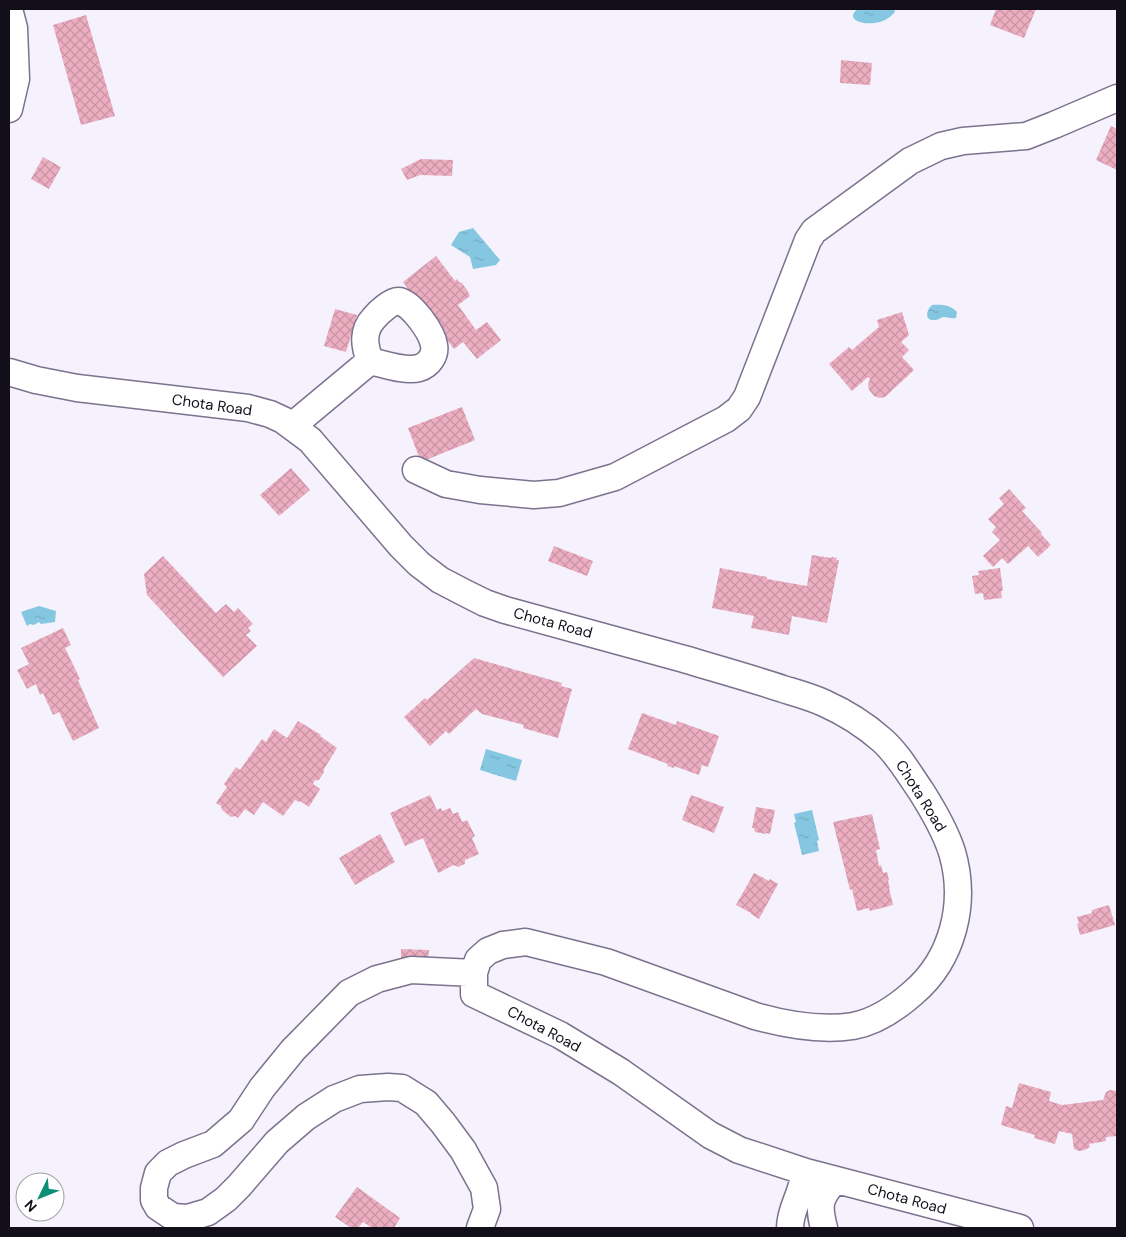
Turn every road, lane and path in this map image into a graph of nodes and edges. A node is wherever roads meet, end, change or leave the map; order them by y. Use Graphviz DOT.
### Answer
graph roads {
  1 [pos="9,9"];
  2 [pos="1117,98"];
  3 [pos="9,109"];
  4 [pos="370,361"];
  5 [pos="9,372"];
  6 [pos="292,426"];
  7 [pos="416,470"];
  8 [pos="474,973"];
  9 [pos="806,1172"];
  10 [pos="835,1180"];
  11 [pos="949,1220"];
  12 [pos="480,1228"];
  13 [pos="790,1228"];
  14 [pos="824,1228"];
  15 [pos="1020,1228"];
  1 -- 3 [label="street"];
  2 -- 7 [label="street"];
  4 -- 6 [label="street"];
  5 -- 6 [label="street, Chota Road"];
  6 -- 8 [label="street, Chota Road"];
  8 -- 9 [label="street, Chota Road"];
  8 -- 12 [label="street"];
  9 -- 10 [label="street, Chota Road"];
  9 -- 13 [label="street"];
  10 -- 11 [label="street, Chota Road"];
  10 -- 14 [label="street"];
  11 -- 15 [label="street, Chota Road"];
}
